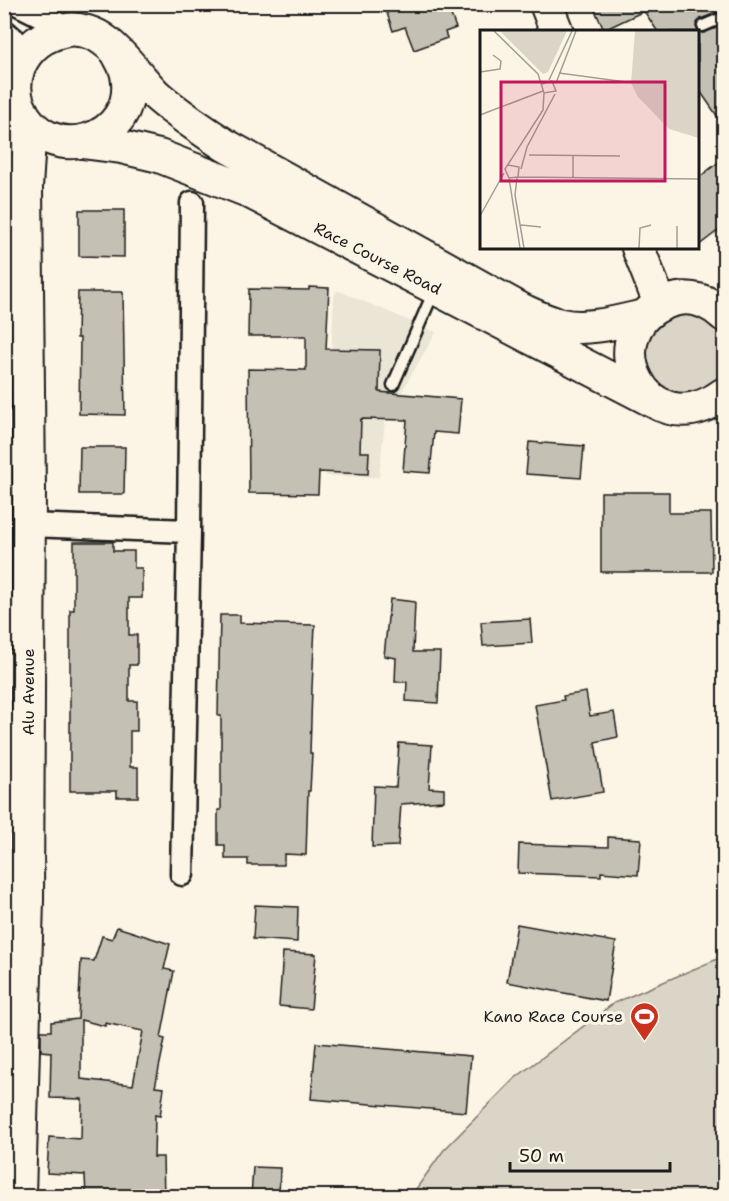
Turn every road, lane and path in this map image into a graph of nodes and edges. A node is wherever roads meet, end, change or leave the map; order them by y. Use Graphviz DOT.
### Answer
graph roads {
  1 [pos="18,4"];
  2 [pos="546,4"];
  3 [pos="724,16"];
  4 [pos="703,26"];
  5 [pos="70,30"];
  6 [pos="555,30"];
  7 [pos="15,50"];
  8 [pos="118,54"];
  9 [pos="19,116"];
  10 [pos="70,142"];
  11 [pos="26,187"];
  12 [pos="192,203"];
  13 [pos="638,249"];
  14 [pos="435,288"];
  15 [pos="719,304"];
  16 [pos="652,310"];
  17 [pos="393,385"];
  18 [pos="720,402"];
  19 [pos="661,405"];
  20 [pos="29,525"];
  21 [pos="189,531"];
  22 [pos="182,874"];
  23 [pos="19,1197"];
  1 -- 5 [label="street"];
  2 -- 6 [label="street"];
  3 -- 4 [label="lane"];
  5 -- 7 [label="street"];
  5 -- 8 [label="street"];
  7 -- 9 [label="street"];
  8 -- 10 [label="street"];
  8 -- 16 [label="street, Race Course Road"];
  9 -- 10 [label="street"];
  9 -- 11 [label="street, Alu Avenue"];
  10 -- 11 [label="street"];
  10 -- 14 [label="street, Race Course Road"];
  11 -- 20 [label="street, Alu Avenue"];
  12 -- 21 [label="street"];
  13 -- 16 [label="street"];
  14 -- 17 [label="lane"];
  14 -- 19 [label="street, Race Course Road"];
  15 -- 16 [label="street, Race Course Road"];
  16 -- 19 [label="street"];
  18 -- 19 [label="street, Race Course Road"];
  20 -- 21 [label="street"];
  20 -- 23 [label="street, Alu Avenue"];
  21 -- 22 [label="street"];
}
